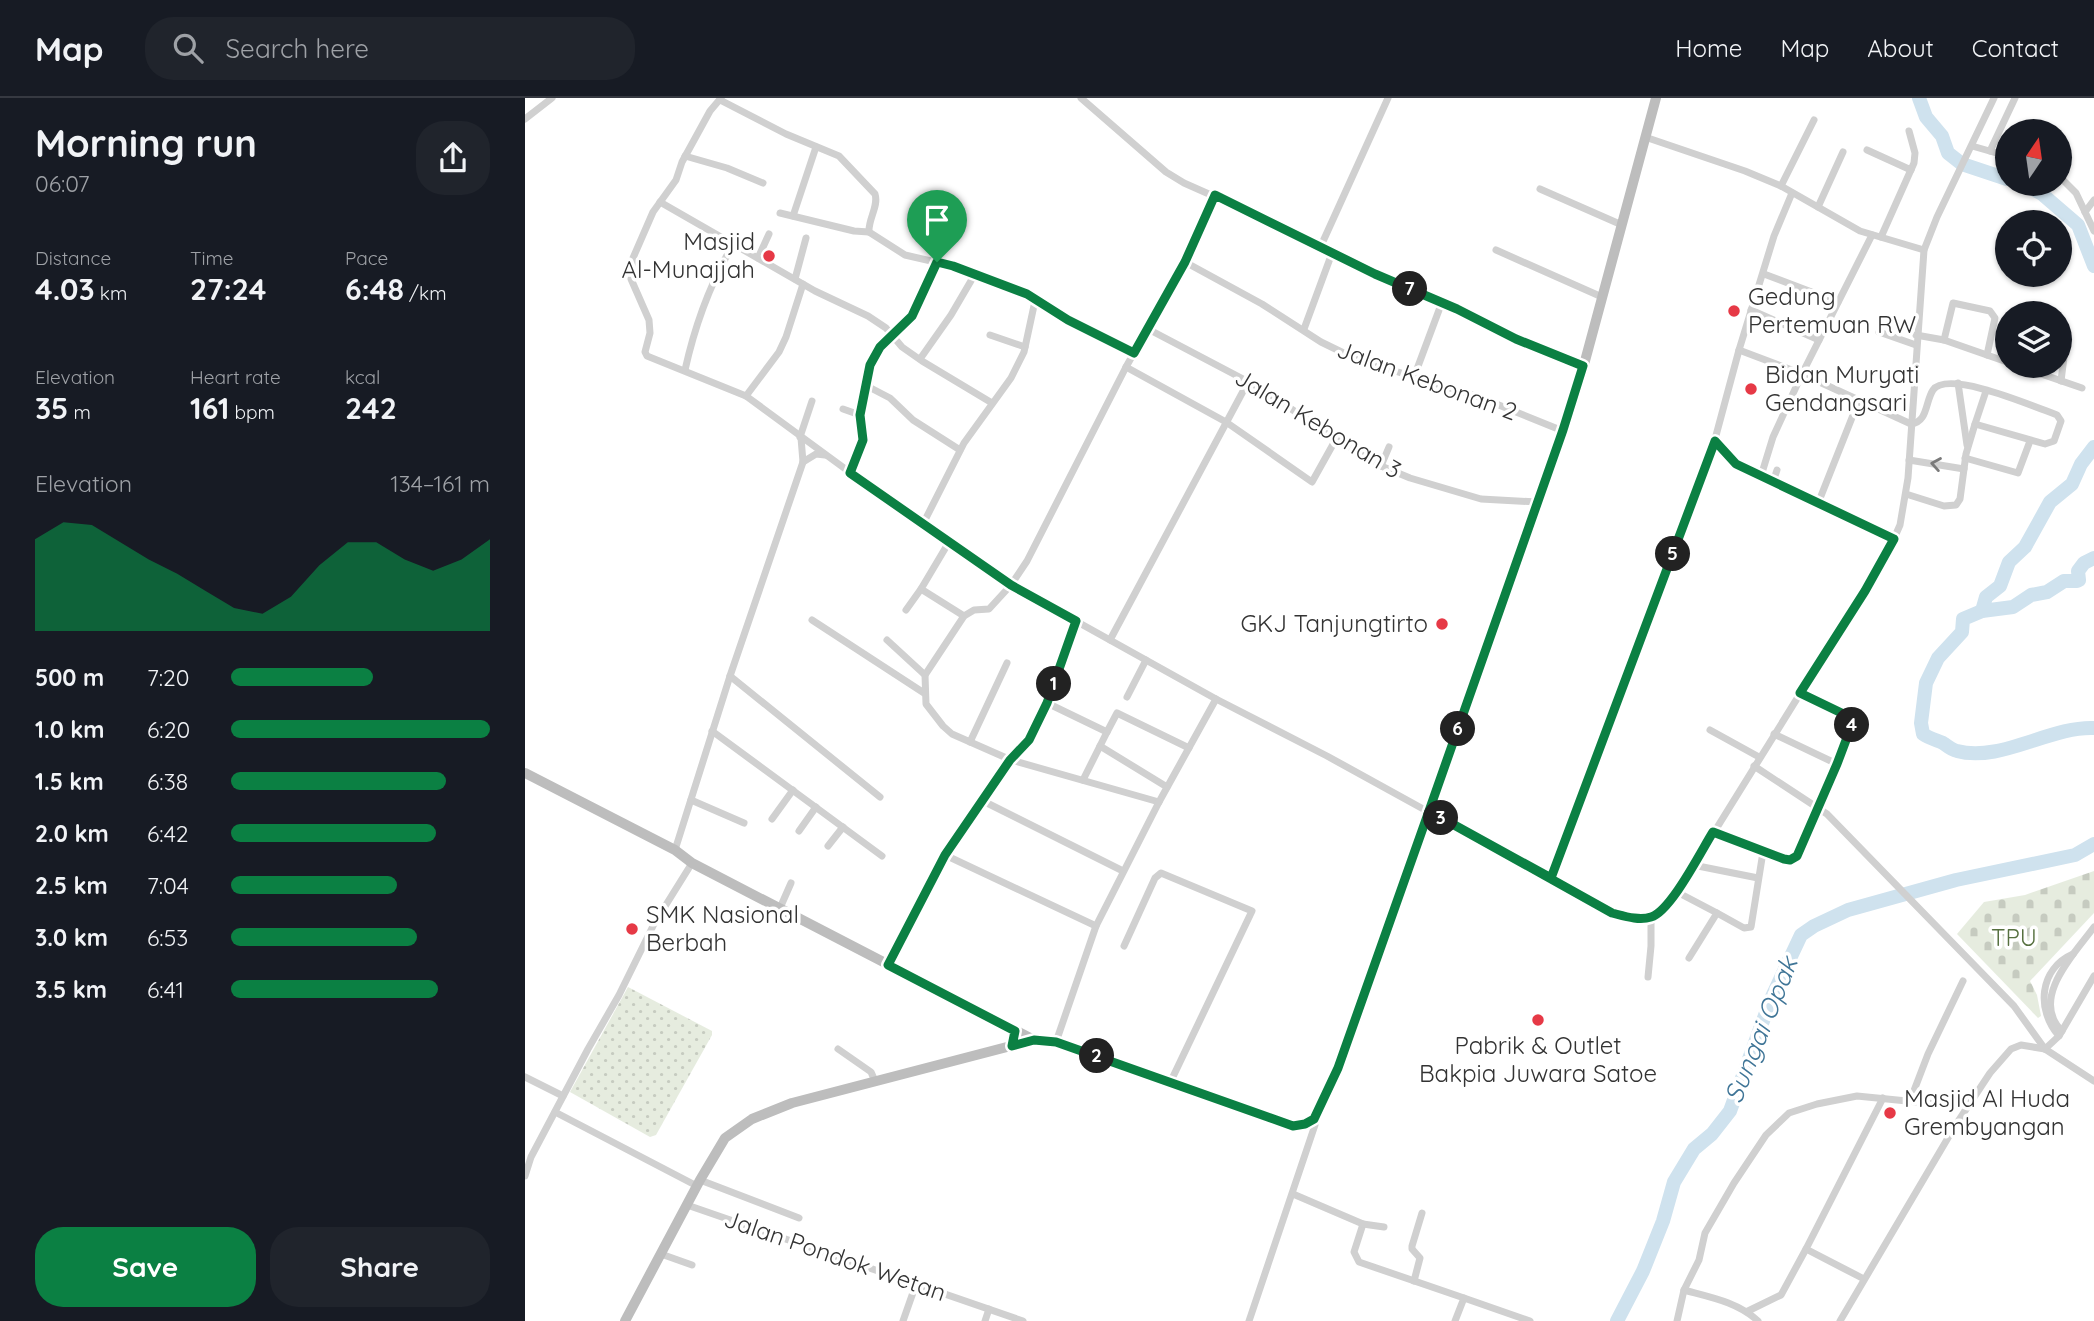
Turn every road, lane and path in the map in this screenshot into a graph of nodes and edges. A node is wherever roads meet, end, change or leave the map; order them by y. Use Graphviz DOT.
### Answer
graph roads {
  1 [pos="552,98"];
  2 [pos="1081,98"];
  3 [pos="1388,98"];
  4 [pos="1656,98"];
  5 [pos="1994,98"];
  6 [pos="2015,98"];
  7 [pos="721,99"];
  8 [pos="525,119"];
  9 [pos="1814,120"];
  10 [pos="1909,131"];
  11 [pos="1645,137"];
  12 [pos="816,147"];
  13 [pos="1971,149"];
  14 [pos="1867,150"];
  15 [pos="1990,151"];
  16 [pos="1843,152"];
  17 [pos="1995,152"];
  18 [pos="685,156"];
  19 [pos="1911,170"];
  20 [pos="763,183"];
  21 [pos="1781,186"];
  22 [pos="1540,189"];
  23 [pos="2072,189"];
  24 [pos="1792,193"];
  25 [pos="1215,195"];
  26 [pos="2094,200"];
  27 [pos="660,201"];
  28 [pos="1818,207"];
  29 [pos="2085,212"];
  30 [pos="780,213"];
  31 [pos="793,216"];
  32 [pos="1622,225"];
  33 [pos="2094,231"];
  34 [pos="869,232"];
  35 [pos="769,234"];
  36 [pos="1877,236"];
  37 [pos="806,238"];
  38 [pos="734,243"];
  39 [pos="1320,248"];
  40 [pos="1496,250"];
  41 [pos="1924,250"];
  42 [pos="1332,253"];
  43 [pos="758,258"];
  44 [pos="937,262"];
  45 [pos="1185,262"];
  46 [pos="975,274"];
  47 [pos="1764,274"];
  48 [pos="799,282"];
  49 [pos="1602,297"];
  50 [pos="1035,301"];
  51 [pos="1442,302"];
  52 [pos="1838,302"];
  53 [pos="1751,310"];
  54 [pos="1148,329"];
  55 [pos="1304,329"];
  56 [pos="1879,332"];
  57 [pos="990,335"];
  58 [pos="1916,335"];
  59 [pos="893,336"];
  60 [pos="1819,340"];
  61 [pos="1944,340"];
  62 [pos="1916,345"];
  63 [pos="1025,347"];
  64 [pos="1739,350"];
  65 [pos="1134,353"];
  66 [pos="1987,355"];
  67 [pos="1995,358"];
  68 [pos="920,359"];
  69 [pos="1583,366"];
  70 [pos="1126,368"];
  71 [pos="685,370"];
  72 [pos="1802,374"];
  73 [pos="1414,377"];
  74 [pos="2052,378"];
  75 [pos="2061,378"];
  76 [pos="2061,381"];
  77 [pos="1248,382"];
  78 [pos="1958,383"];
  79 [pos="865,385"];
  80 [pos="2082,388"];
  81 [pos="1986,391"];
  82 [pos="746,396"];
  83 [pos="1859,400"];
  84 [pos="813,401"];
  85 [pos="992,403"];
  86 [pos="843,409"];
  87 [pos="860,415"];
  88 [pos="1226,422"];
  89 [pos="1911,424"];
  90 [pos="1975,424"];
  91 [pos="1563,430"];
  92 [pos="800,437"];
  93 [pos="1336,439"];
  94 [pos="1715,441"];
  95 [pos="2030,441"];
  96 [pos="1388,447"];
  97 [pos="1967,449"];
  98 [pos="960,450"];
  99 [pos="826,456"];
  100 [pos="1965,458"];
  101 [pos="1909,460"];
  102 [pos="803,462"];
  103 [pos="1381,466"];
  104 [pos="1963,469"];
  105 [pos="1777,470"];
  106 [pos="850,473"];
  107 [pos="1761,476"];
  108 [pos="1773,482"];
  109 [pos="1906,494"];
  110 [pos="1819,501"];
  111 [pos="1538,502"];
  112 [pos="923,524"];
  113 [pos="1894,539"];
  114 [pos="949,542"];
  115 [pos="1011,585"];
  116 [pos="921,589"];
  117 [pos="906,610"];
  118 [pos="964,616"];
  119 [pos="812,620"];
  120 [pos="1076,621"];
  121 [pos="887,640"];
  122 [pos="1110,640"];
  123 [pos="1146,660"];
  124 [pos="1007,663"];
  125 [pos="730,676"];
  126 [pos="925,676"];
  127 [pos="924,693"];
  128 [pos="1800,693"];
  129 [pos="1127,697"];
  130 [pos="1216,699"];
  131 [pos="1047,703"];
  132 [pos="1710,730"];
  133 [pos="712,731"];
  134 [pos="1107,732"];
  135 [pos="1775,734"];
  136 [pos="971,742"];
  137 [pos="1100,746"];
  138 [pos="1189,748"];
  139 [pos="1759,757"];
  140 [pos="1010,760"];
  141 [pos="1837,764"];
  142 [pos="1754,766"];
  143 [pos="525,773"];
  144 [pos="1083,780"];
  145 [pos="1167,788"];
  146 [pos="793,790"];
  147 [pos="880,797"];
  148 [pos="691,800"];
  149 [pos="983,801"];
  150 [pos="1159,802"];
  151 [pos="816,807"];
  152 [pos="1818,807"];
  153 [pos="1429,811"];
  154 [pos="772,818"];
  155 [pos="744,823"];
  156 [pos="843,827"];
  157 [pos="799,831"];
  158 [pos="1713,832"];
  159 [pos="828,846"];
  160 [pos="675,850"];
  161 [pos="1763,852"];
  162 [pos="945,855"];
  163 [pos="882,856"];
  164 [pos="692,863"];
  165 [pos="1693,865"];
  166 [pos="1123,871"];
  167 [pos="1551,878"];
  168 [pos="1758,878"];
  169 [pos="791,883"];
  170 [pos="1677,892"];
  171 [pos="779,908"];
  172 [pos="1717,913"];
  173 [pos="1651,917"];
  174 [pos="1096,926"];
  175 [pos="2094,927"];
  176 [pos="1124,946"];
  177 [pos="1689,958"];
  178 [pos="888,965"];
  179 [pos="2094,976"];
  180 [pos="1648,978"];
  181 [pos="1963,981"];
  182 [pos="1015,1031"];
  183 [pos="2060,1033"];
  184 [pos="1034,1040"];
  185 [pos="1056,1042"];
  186 [pos="1012,1046"];
  187 [pos="838,1049"];
  188 [pos="2045,1049"];
  189 [pos="525,1077"];
  190 [pos="875,1081"];
  191 [pos="2094,1081"];
  192 [pos="1170,1083"];
  193 [pos="563,1096"];
  194 [pos="1883,1098"];
  195 [pos="1910,1101"];
  196 [pos="1967,1107"];
  197 [pos="555,1112"];
  198 [pos="1314,1119"];
  199 [pos="525,1177"];
  200 [pos="698,1183"];
  201 [pos="1293,1195"];
  202 [pos="687,1205"];
  203 [pos="1422,1213"];
  204 [pos="799,1218"];
  205 [pos="1363,1224"];
  206 [pos="1384,1227"];
  207 [pos="1806,1249"];
  208 [pos="661,1254"];
  209 [pos="692,1265"];
  210 [pos="1864,1279"];
  211 [pos="1414,1281"];
  212 [pos="916,1284"];
  213 [pos="1686,1291"];
  214 [pos="1464,1298"];
  215 [pos="989,1309"];
  216 [pos="1748,1311"];
  217 [pos="1755,1320"];
  218 [pos="625,1321"];
  219 [pos="903,1321"];
  220 [pos="985,1321"];
  221 [pos="1023,1321"];
  222 [pos="1249,1321"];
  223 [pos="1455,1321"];
  224 [pos="1531,1321"];
  225 [pos="1677,1321"];
  226 [pos="1840,1321"];
  1 -- 8 [label="street"];
  2 -- 25 [label="street"];
  3 -- 39 [label="street"];
  4 -- 11 [label="street"];
  5 -- 13 [label="street"];
  6 -- 15 [label="street"];
  7 -- 12 [label="street"];
  7 -- 18 [label="street"];
  9 -- 21 [label="street"];
  10 -- 19 [label="street"];
  11 -- 21 [label="street"];
  11 -- 32 [label="street"];
  12 -- 31 [label="street"];
  12 -- 34 [label="street"];
  13 -- 15 [label="street"];
  13 -- 41 [label="street"];
  14 -- 19 [label="street"];
  15 -- 17 [label="street"];
  16 -- 28 [label="street"];
  18 -- 20 [label="street"];
  18 -- 27 [label="street"];
  19 -- 36 [label="street"];
  21 -- 24 [label="street"];
  22 -- 32 [label="street"];
  23 -- 29 [label="street"];
  24 -- 28 [label="street"];
  24 -- 47 [label="street"];
  25 -- 39 [label="street"];
  25 -- 45 [label="street"];
  26 -- 29 [label="street"];
  27 -- 38 [label="street"];
  27 -- 71 [label="street"];
  28 -- 36 [label="street"];
  29 -- 33 [label="street"];
  30 -- 31 [label="street"];
  31 -- 34 [label="street"];
  32 -- 49 [label="street"];
  34 -- 44 [label="street"];
  35 -- 43 [label="street"];
  36 -- 41 [label="street"];
  36 -- 52 [label="street"];
  37 -- 48 [label="street"];
  38 -- 43 [label="street"];
  38 -- 71 [label="street"];
  39 -- 42 [label="street"];
  40 -- 49 [label="street"];
  41 -- 58 [label="street"];
  42 -- 51 [label="street"];
  42 -- 55 [label="street"];
  43 -- 48 [label="street"];
  44 -- 46 [label="street"];
  44 -- 59 [label="street"];
  45 -- 54 [label="street"];
  45 -- 55 [label="street, Jalan Kebonan 2"];
  46 -- 50 [label="street"];
  46 -- 68 [label="street"];
  47 -- 52 [label="street"];
  47 -- 53 [label="street"];
  48 -- 59 [label="street"];
  48 -- 82 [label="street"];
  49 -- 69 [label="street"];
  50 -- 63 [label="street"];
  50 -- 65 [label="street"];
  51 -- 69 [label="street"];
  51 -- 73 [label="street"];
  52 -- 60 [label="street"];
  53 -- 60 [label="street"];
  53 -- 64 [label="street"];
  54 -- 65 [label="street"];
  54 -- 77 [label="street, Jalan Kebonan 3"];
  55 -- 73 [label="street, Jalan Kebonan 2"];
  56 -- 62 [label="street"];
  57 -- 63 [label="street"];
  58 -- 61 [label="street"];
  58 -- 62 [label="street"];
  59 -- 68 [label="street"];
  59 -- 79 [label="street"];
  60 -- 72 [label="street"];
  61 -- 66 [label="street"];
  61 -- 66 [label="street"];
  62 -- 89 [label="street"];
  63 -- 85 [label="street"];
  64 -- 72 [label="street"];
  64 -- 94 [label="street"];
  65 -- 70 [label="street"];
  66 -- 67 [label="street"];
  68 -- 85 [label="street"];
  69 -- 91 [label="street"];
  70 -- 88 [label="street"];
  70 -- 115 [label="street"];
  71 -- 82 [label="street"];
  72 -- 83 [label="street"];
  72 -- 107 [label="street"];
  73 -- 91 [label="street, Jalan Kebonan 2"];
  74 -- 76 [label="street"];
  75 -- 76 [label="street"];
  76 -- 80 [label="street"];
  77 -- 88 [label="street"];
  77 -- 93 [label="street, Jalan Kebonan 3"];
  78 -- 81 [label="street"];
  78 -- 89 [label="street"];
  78 -- 97 [label="street"];
  79 -- 87 [label="street"];
  79 -- 98 [label="street"];
  81 -- 90 [label="street"];
  81 -- 95 [label="street"];
  82 -- 92 [label="street"];
  83 -- 89 [label="street"];
  83 -- 110 [label="street"];
  84 -- 92 [label="street"];
  85 -- 98 [label="street"];
  86 -- 87 [label="street"];
  87 -- 106 [label="street"];
  88 -- 93 [label="street"];
  88 -- 122 [label="street"];
  89 -- 101 [label="street"];
  90 -- 95 [label="street"];
  90 -- 97 [label="street"];
  91 -- 111 [label="street"];
  92 -- 99 [label="street"];
  92 -- 102 [label="street"];
  93 -- 103 [label="street, Jalan Kebonan 3"];
  94 -- 107 [label="street"];
  94 -- 167 [label="street"];
  95 -- 100 [label="street"];
  96 -- 103 [label="street"];
  97 -- 100 [label="street"];
  98 -- 112 [label="street"];
  99 -- 102 [label="street"];
  99 -- 106 [label="street"];
  100 -- 104 [label="street"];
  104 -- 101 [label="street, one-way"];
  101 -- 109 [label="street"];
  102 -- 125 [label="street"];
  103 -- 111 [label="street, Jalan Kebonan 3"];
  104 -- 109 [label="street"];
  105 -- 108 [label="street"];
  106 -- 112 [label="street"];
  107 -- 108 [label="street"];
  108 -- 110 [label="street"];
  109 -- 113 [label="street"];
  110 -- 113 [label="street"];
  111 -- 153 [label="street"];
  112 -- 114 [label="street"];
  113 -- 128 [label="street"];
  114 -- 115 [label="street"];
  114 -- 116 [label="street"];
  115 -- 118 [label="street"];
  115 -- 120 [label="street"];
  116 -- 117 [label="street"];
  116 -- 118 [label="street"];
  118 -- 126 [label="street"];
  119 -- 127 [label="street"];
  120 -- 122 [label="street"];
  120 -- 131 [label="street"];
  121 -- 126 [label="street"];
  122 -- 123 [label="street"];
  123 -- 129 [label="street"];
  123 -- 130 [label="street"];
  124 -- 136 [label="street"];
  125 -- 133 [label="street"];
  125 -- 147 [label="street"];
  126 -- 127 [label="street"];
  127 -- 136 [label="street"];
  128 -- 135 [label="street"];
  128 -- 141 [label="street"];
  130 -- 138 [label="street"];
  130 -- 153 [label="street"];
  131 -- 134 [label="street"];
  131 -- 140 [label="street"];
  132 -- 139 [label="street"];
  133 -- 146 [label="street"];
  133 -- 148 [label="street"];
  134 -- 137 [label="street"];
  134 -- 138 [label="street"];
  135 -- 139 [label="street"];
  135 -- 141 [label="street"];
  136 -- 140 [label="street"];
  137 -- 144 [label="street"];
  137 -- 145 [label="street"];
  138 -- 145 [label="street"];
  139 -- 142 [label="street"];
  140 -- 144 [label="street"];
  140 -- 149 [label="street"];
  141 -- 152 [label="street"];
  142 -- 152 [label="street"];
  142 -- 158 [label="street"];
  143 -- 160 [label="street"];
  144 -- 150 [label="street"];
  145 -- 150 [label="street"];
  146 -- 151 [label="street"];
  146 -- 154 [label="street"];
  148 -- 155 [label="street"];
  148 -- 160 [label="street"];
  149 -- 162 [label="street"];
  149 -- 166 [label="street"];
  150 -- 166 [label="street"];
  151 -- 156 [label="street"];
  151 -- 157 [label="street"];
  152 -- 161 [label="street"];
  152 -- 188 [label="street"];
  153 -- 167 [label="street"];
  153 -- 198 [label="street"];
  156 -- 159 [label="street"];
  156 -- 163 [label="street"];
  158 -- 161 [label="street"];
  158 -- 165 [label="street"];
  160 -- 164 [label="street"];
  161 -- 168 [label="street"];
  162 -- 174 [label="street"];
  162 -- 178 [label="street"];
  164 -- 171 [label="street"];
  164 -- 193 [label="street"];
  165 -- 168 [label="street"];
  165 -- 170 [label="street"];
  166 -- 174 [label="street"];
  167 -- 173 [label="street"];
  168 -- 172 [label="street"];
  169 -- 171 [label="street"];
  170 -- 172 [label="street"];
  170 -- 173 [label="street"];
  171 -- 178 [label="street"];
  172 -- 177 [label="street"];
  173 -- 180 [label="street"];
  174 -- 185 [label="street"];
  175 -- 183 [label="street"];
  176 -- 192 [label="street"];
  178 -- 182 [label="street"];
  179 -- 183 [label="street"];
  181 -- 195 [label="street"];
  182 -- 184 [label="street"];
  182 -- 186 [label="street"];
  183 -- 188 [label="street"];
  184 -- 185 [label="street"];
  184 -- 186 [label="street"];
  185 -- 192 [label="street"];
  186 -- 190 [label="street"];
  187 -- 190 [label="street"];
  188 -- 191 [label="street"];
  188 -- 196 [label="street"];
  189 -- 193 [label="street"];
  190 -- 200 [label="street"];
  192 -- 198 [label="street"];
  193 -- 197 [label="street"];
  194 -- 195 [label="street"];
  194 -- 207 [label="street"];
  194 -- 213 [label="street"];
  195 -- 196 [label="street"];
  196 -- 210 [label="street"];
  197 -- 199 [label="street"];
  197 -- 200 [label="street"];
  198 -- 201 [label="street"];
  200 -- 202 [label="street"];
  200 -- 204 [label="street"];
  201 -- 205 [label="street"];
  201 -- 222 [label="street"];
  202 -- 208 [label="street"];
  202 -- 212 [label="street, Jalan Pondok Wetan"];
  203 -- 211 [label="street"];
  205 -- 206 [label="street"];
  205 -- 211 [label="street"];
  207 -- 210 [label="street"];
  207 -- 216 [label="street"];
  208 -- 209 [label="street"];
  208 -- 218 [label="street"];
  210 -- 226 [label="street"];
  211 -- 214 [label="street"];
  212 -- 215 [label="street, Jalan Pondok Wetan"];
  212 -- 219 [label="street"];
  213 -- 216 [label="street"];
  213 -- 225 [label="street"];
  214 -- 223 [label="street"];
  214 -- 224 [label="street"];
  215 -- 220 [label="street"];
  215 -- 221 [label="street, Jalan Pondok Wetan"];
  216 -- 217 [label="street"];
}
